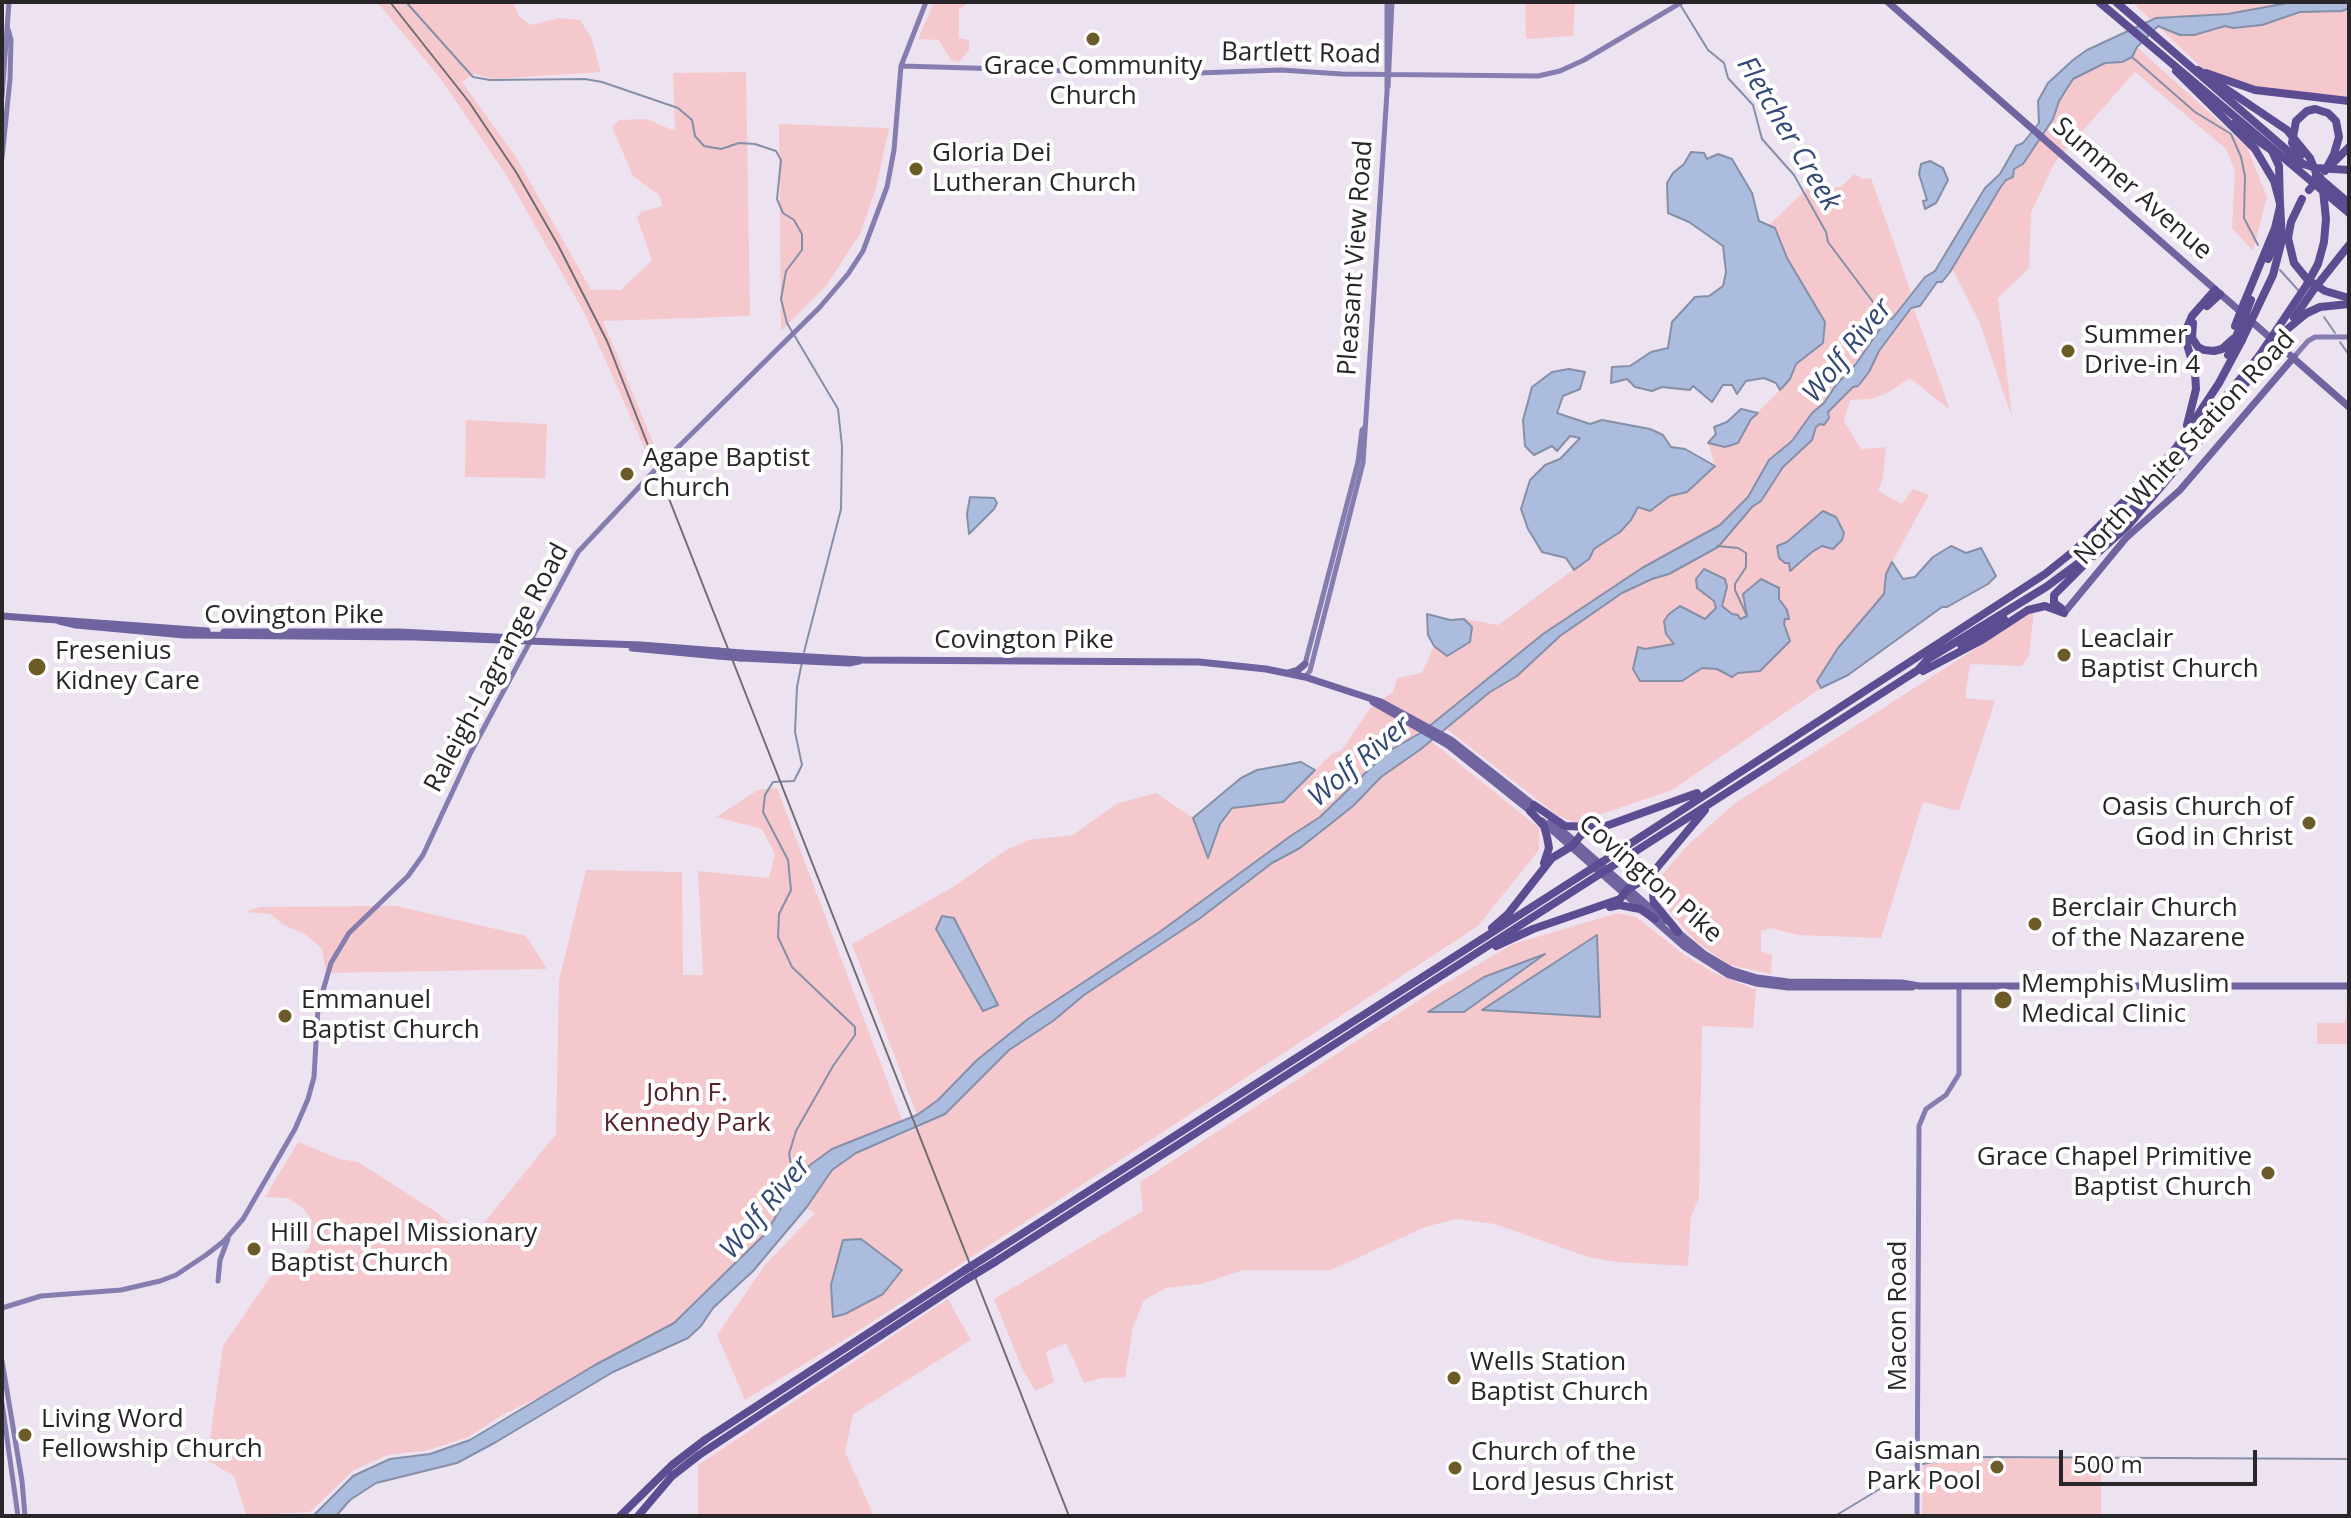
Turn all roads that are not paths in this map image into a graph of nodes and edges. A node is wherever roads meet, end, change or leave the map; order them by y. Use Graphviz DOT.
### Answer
graph roads {
  1 [pos="9,2"];
  2 [pos="926,2"];
  3 [pos="1390,2"];
  4 [pos="1682,2"];
  5 [pos="1888,2"];
  6 [pos="2099,2"];
  7 [pos="2116,2"];
  8 [pos="8,29"];
  9 [pos="2180,58"];
  10 [pos="2169,61"];
  11 [pos="901,66"];
  12 [pos="2198,70"];
  13 [pos="1388,75"];
  14 [pos="2,97"];
  15 [pos="2349,101"];
  16 [pos="4,112"];
  17 [pos="2227,119"];
  18 [pos="2265,140"];
  19 [pos="2349,147"];
  20 [pos="2,158"];
  21 [pos="2349,170"];
  22 [pos="2320,172"];
  23 [pos="2302,199"];
  24 [pos="2349,203"];
  25 [pos="2349,213"];
  26 [pos="2349,245"];
  27 [pos="2218,292"];
  28 [pos="2349,301"];
  29 [pos="2248,302"];
  30 [pos="2239,331"];
  31 [pos="2283,334"];
  32 [pos="2349,337"];
  33 [pos="2294,357"];
  34 [pos="2349,407"];
  35 [pos="2187,425"];
  36 [pos="2137,488"];
  37 [pos="2086,563"];
  38 [pos="2065,612"];
  39 [pos="2,616"];
  40 [pos="528,642"];
  41 [pos="1315,642"];
  42 [pos="1305,664"];
  43 [pos="1923,667"];
  44 [pos="1286,673"];
  45 [pos="1911,674"];
  46 [pos="1305,677"];
  47 [pos="1744,769"];
  48 [pos="1737,785"];
  49 [pos="1532,808"];
  50 [pos="1604,825"];
  51 [pos="1573,844"];
  52 [pos="1541,869"];
  53 [pos="1655,870"];
  54 [pos="1627,891"];
  55 [pos="1597,909"];
  56 [pos="1655,919"];
  57 [pos="1678,932"];
  58 [pos="1468,948"];
  59 [pos="1445,973"];
  60 [pos="1919,986"];
  61 [pos="1959,986"];
  62 [pos="2349,986"];
  63 [pos="232,1232"];
  64 [pos="993,1257"];
  65 [pos="966,1275"];
  66 [pos="218,1281"];
  67 [pos="4,1306"];
  68 [pos="2,1361"];
  69 [pos="2,1403"];
  70 [pos="656,1480"];
  71 [pos="638,1515"];
  72 [pos="18,1516"];
  73 [pos="25,1516"];
  74 [pos="620,1516"];
  75 [pos="626,1516"];
  76 [pos="1917,1516"];
  1 -- 8 [label="main road"];
  2 -- 11 [label="main road, Raleigh-Lagrange Road"];
  3 -- 13 [label="main road, Pleasant View Road"];
  4 -- 13 [label="main road, Bartlett Road"];
  5 -- 27 [label="main road, Summer Avenue"];
  6 -- 10 [label="highway"];
  7 -- 9 [label="highway"];
  8 -- 14 [label="main road"];
  8 -- 16 [label="main road"];
  9 -- 12 [label="highway"];
  9 -- 22 [label="highway"];
  10 -- 17 [label="highway"];
  10 -- 18 [label="highway"];
  11 -- 13 [label="main road, Bartlett Road"];
  11 -- 40 [label="main road, Raleigh-Lagrange Road"];
  12 -- 15 [label="highway"];
  12 -- 43 [label="highway, bridge"];
  13 -- 41 [label="main road, Pleasant View Road"];
  16 -- 20 [label="main road"];
  17 -- 21 [label="highway, bridge"];
  17 -- 30 [label="highway, bridge"];
  18 -- 25 [label="highway"];
  18 -- 29 [label="highway"];
  19 -- 22 [label="highway"];
  22 -- 22 [label="highway"];
  22 -- 23 [label="highway, bridge"];
  22 -- 24 [label="highway"];
  23 -- 28 [label="highway"];
  23 -- 29 [label="highway"];
  26 -- 31 [label="highway, bridge"];
  27 -- 30 [label="highway"];
  27 -- 33 [label="main road, Summer Avenue"];
  27 -- 35 [label="highway"];
  28 -- 31 [label="highway"];
  29 -- 30 [label="highway, bridge"];
  30 -- 35 [label="highway"];
  30 -- 36 [label="highway"];
  31 -- 37 [label="highway, bridge"];
  32 -- 33 [label="main road, North White Station Road"];
  33 -- 34 [label="main road, Summer Avenue"];
  33 -- 38 [label="main road, North White Station Road"];
  35 -- 36 [label="highway"];
  36 -- 47 [label="highway"];
  37 -- 38 [label="highway"];
  37 -- 43 [label="highway"];
  38 -- 45 [label="highway"];
  39 -- 40 [label="main road, Covington Pike"];
  40 -- 44 [label="main road, Covington Pike, bridge"];
  40 -- 63 [label="main road, Raleigh-Lagrange Road"];
  41 -- 42 [label="main road, Pleasant View Road"];
  41 -- 46 [label="main road, Pleasant View Road"];
  42 -- 44 [label="main road"];
  42 -- 46 [label="main road, Pleasant View Road"];
  43 -- 45 [label="highway"];
  44 -- 46 [label="main road, Covington Pike"];
  45 -- 48 [label="highway"];
  46 -- 49 [label="main road, Covington Pike"];
  47 -- 50 [label="highway"];
  47 -- 58 [label="highway, bridge"];
  48 -- 53 [label="highway"];
  48 -- 59 [label="highway, bridge"];
  49 -- 50 [label="highway"];
  49 -- 51 [label="main road, Covington Pike"];
  49 -- 52 [label="highway"];
  50 -- 51 [label="highway"];
  51 -- 52 [label="highway"];
  51 -- 54 [label="main road, Covington Pike"];
  52 -- 58 [label="highway"];
  53 -- 54 [label="highway"];
  53 -- 57 [label="highway"];
  54 -- 55 [label="highway"];
  54 -- 56 [label="main road, Covington Pike"];
  54 -- 57 [label="main road, Covington Pike"];
  55 -- 56 [label="highway"];
  55 -- 59 [label="highway"];
  56 -- 60 [label="main road, Covington Pike"];
  57 -- 60 [label="main road, Covington Pike"];
  58 -- 64 [label="highway"];
  59 -- 64 [label="highway"];
  60 -- 61 [label="main road"];
  61 -- 62 [label="main road"];
  61 -- 76 [label="main road, Macon Road"];
  63 -- 66 [label="main road"];
  63 -- 67 [label="main road, Raleigh-Lagrange Road"];
  64 -- 65 [label="highway, bridge"];
  65 -- 70 [label="highway"];
  65 -- 71 [label="highway"];
  68 -- 73 [label="main road"];
  69 -- 72 [label="main road"];
  70 -- 74 [label="highway"];
  70 -- 75 [label="highway"];
}
